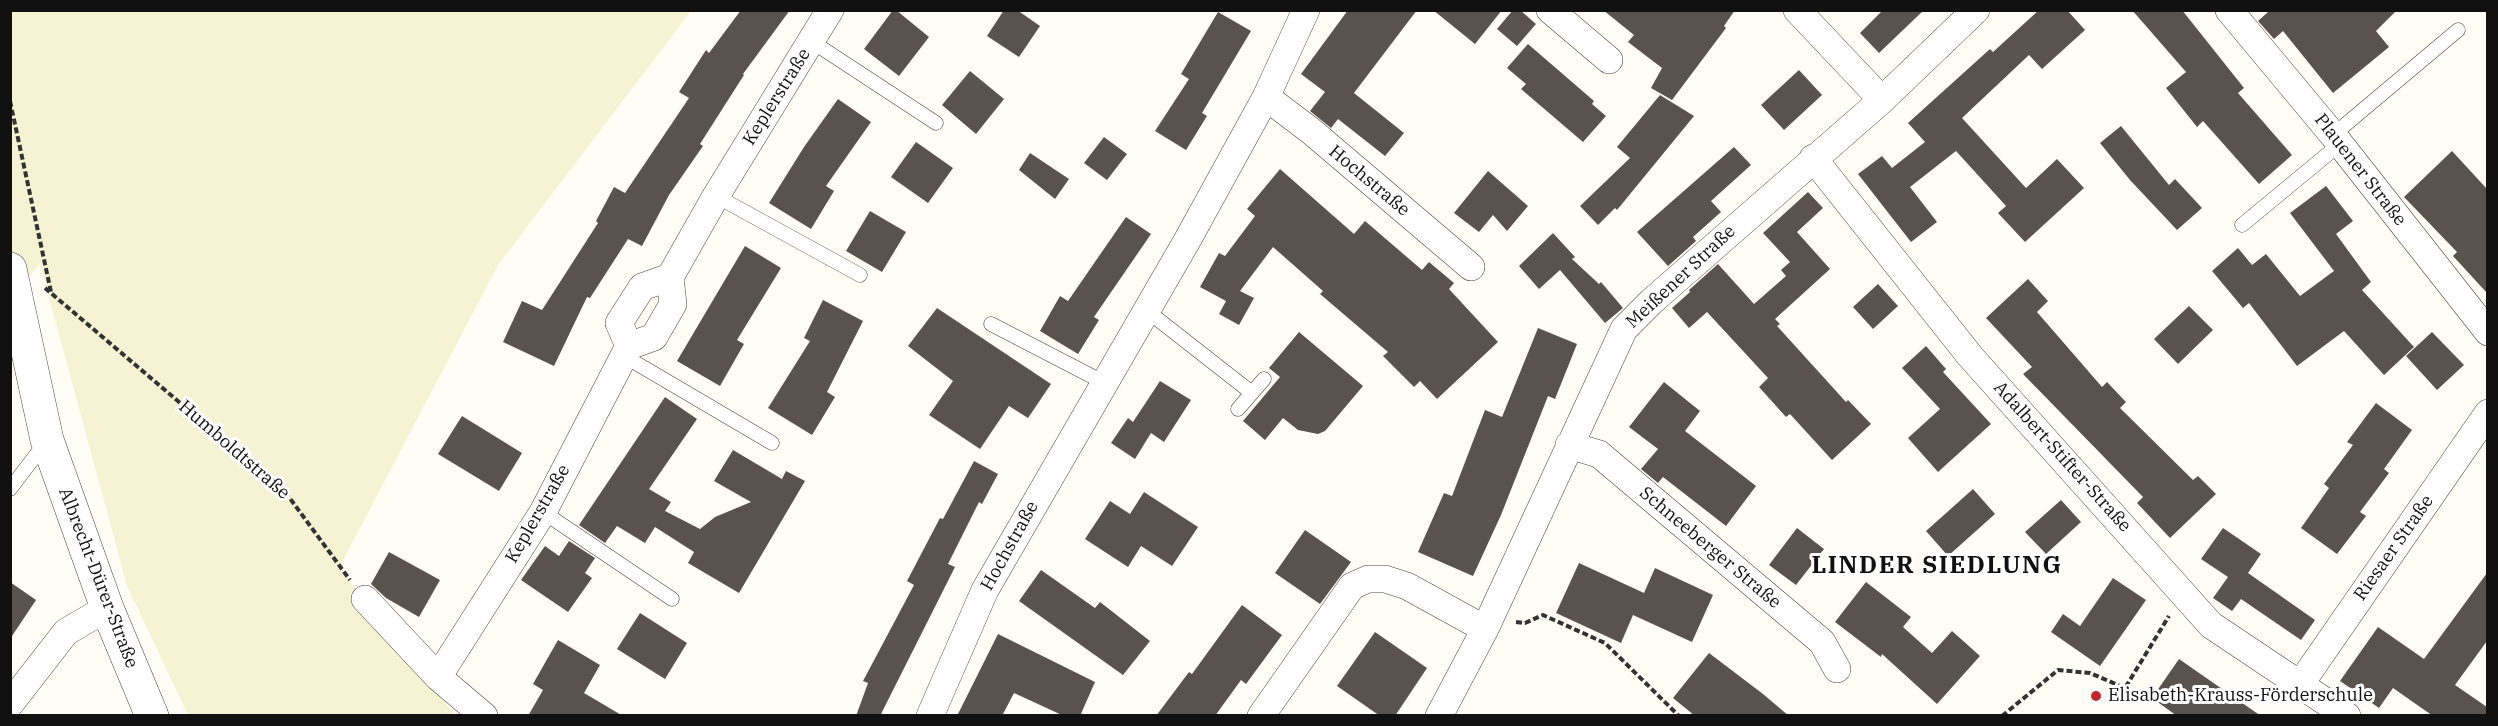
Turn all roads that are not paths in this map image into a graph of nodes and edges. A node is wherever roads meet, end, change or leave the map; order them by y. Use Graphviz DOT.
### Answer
graph roads {
  1 [pos="830,10"];
  2 [pos="1306,10"];
  3 [pos="1550,10"];
  4 [pos="1797,10"];
  5 [pos="1976,10"];
  6 [pos="2229,10"];
  7 [pos="2458,30"];
  8 [pos="811,41"];
  9 [pos="1609,60"];
  10 [pos="1266,97"];
  11 [pos="1882,100"];
  12 [pos="936,123"];
  13 [pos="2337,139"];
  14 [pos="1813,158"];
  15 [pos="716,196"];
  16 [pos="2242,225"];
  17 [pos="1471,267"];
  18 [pos="10,269"];
  19 [pos="861,275"];
  20 [pos="670,277"];
  21 [pos="1146,310"];
  22 [pos="991,324"];
  23 [pos="2487,332"];
  24 [pos="627,351"];
  25 [pos="1264,379"];
  26 [pos="1103,382"];
  27 [pos="1252,393"];
  28 [pos="1238,409"];
  29 [pos="2487,413"];
  30 [pos="47,440"];
  31 [pos="772,443"];
  32 [pos="1569,445"];
  33 [pos="10,489"];
  34 [pos="543,512"];
  35 [pos="365,599"];
  36 [pos="672,599"];
  37 [pos="107,608"];
  38 [pos="1488,623"];
  39 [pos="1837,669"];
  40 [pos="438,676"];
  41 [pos="2301,684"];
  42 [pos="10,704"];
  43 [pos="152,716"];
  44 [pos="484,716"];
  45 [pos="930,716"];
  46 [pos="1261,716"];
  47 [pos="1439,716"];
  48 [pos="2347,716"];
  1 -- 8 [label="street, Keplerstraße"];
  2 -- 10 [label="street, Hochstraße"];
  3 -- 9 [label="street"];
  4 -- 11 [label="street"];
  5 -- 11 [label="street, Meißener Straße"];
  6 -- 13 [label="street, Plauener Straße"];
  7 -- 13 [label="lane"];
  8 -- 12 [label="lane"];
  8 -- 15 [label="street, Keplerstraße"];
  10 -- 17 [label="street, Hochstraße"];
  10 -- 21 [label="street, Hochstraße"];
  11 -- 14 [label="street, Meißener Straße"];
  13 -- 16 [label="lane"];
  13 -- 23 [label="street, Plauener Straße"];
  14 -- 32 [label="street, Meißener Straße"];
  14 -- 41 [label="street, Adalbert-Stifter-Straße"];
  15 -- 19 [label="lane"];
  15 -- 20 [label="street, Keplerstraße"];
  18 -- 30 [label="street, Albrecht-Dürer-Straße"];
  20 -- 24 [label="street"];
  20 -- 24 [label="street"];
  21 -- 26 [label="street, Hochstraße"];
  21 -- 27 [label="lane"];
  22 -- 26 [label="lane"];
  24 -- 31 [label="lane"];
  24 -- 34 [label="street, Keplerstraße"];
  25 -- 27 [label="lane"];
  26 -- 45 [label="street, Hochstraße"];
  27 -- 28 [label="lane"];
  29 -- 41 [label="street, Riesaer Straße"];
  30 -- 33 [label="lane"];
  30 -- 37 [label="street, Albrecht-Dürer-Straße"];
  32 -- 38 [label="street, Meißener Straße"];
  32 -- 39 [label="street, Schneeberger Straße"];
  34 -- 36 [label="lane"];
  34 -- 40 [label="street, Keplerstraße"];
  35 -- 40 [label="street"];
  37 -- 42 [label="street"];
  37 -- 43 [label="street, Albrecht-Dürer-Straße"];
  38 -- 46 [label="street"];
  38 -- 47 [label="street, Meißener Straße"];
  40 -- 44 [label="street"];
  41 -- 48 [label="street, Adalbert-Stifter-Straße"];
}
